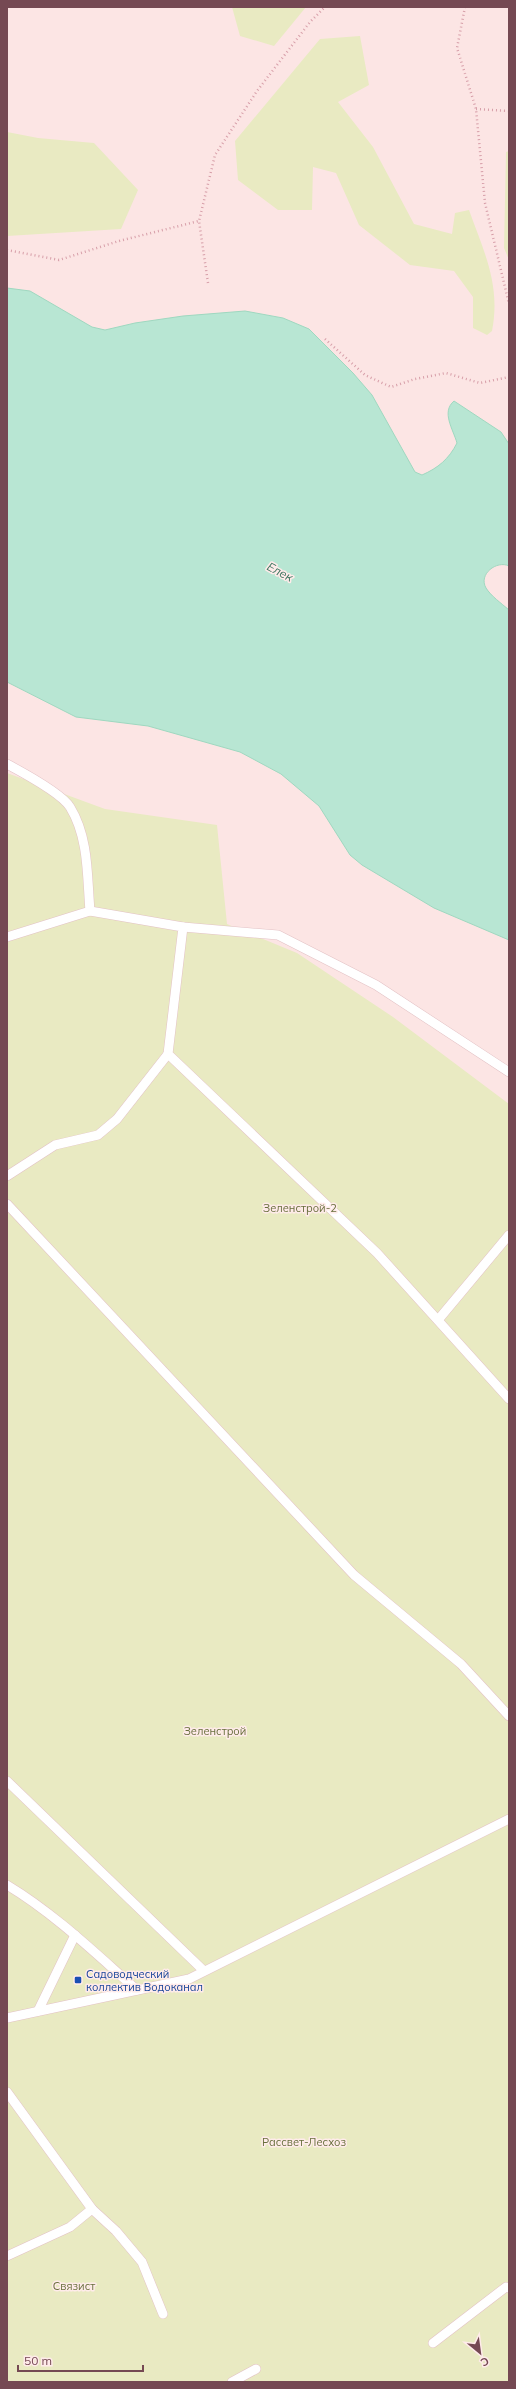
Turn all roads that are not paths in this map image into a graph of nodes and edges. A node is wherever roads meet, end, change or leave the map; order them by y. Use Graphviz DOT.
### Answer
graph roads {
  1 [pos="7,764"];
  2 [pos="90,911"];
  3 [pos="183,928"];
  4 [pos="7,937"];
  5 [pos="168,1054"];
  6 [pos="509,1072"];
  7 [pos="7,1176"];
  8 [pos="7,1204"];
  9 [pos="509,1235"];
  10 [pos="438,1320"];
  11 [pos="509,1399"];
  12 [pos="509,1716"];
  13 [pos="7,1781"];
  14 [pos="509,1819"];
  15 [pos="7,1885"];
  16 [pos="75,1935"];
  17 [pos="204,1971"];
  18 [pos="137,1990"];
  19 [pos="38,2011"];
  20 [pos="7,2018"];
  21 [pos="7,2092"];
  22 [pos="92,2209"];
  23 [pos="7,2256"];
  24 [pos="509,2288"];
  25 [pos="163,2314"];
  26 [pos="433,2343"];
  27 [pos="256,2369"];
  28 [pos="232,2382"];
  1 -- 2 [label="lane"];
  2 -- 3 [label="lane"];
  2 -- 4 [label="lane"];
  3 -- 5 [label="lane"];
  3 -- 6 [label="lane"];
  5 -- 7 [label="lane"];
  5 -- 10 [label="lane"];
  8 -- 12 [label="lane"];
  9 -- 10 [label="lane"];
  10 -- 11 [label="lane"];
  13 -- 17 [label="lane"];
  14 -- 17 [label="lane"];
  15 -- 16 [label="lane"];
  16 -- 18 [label="lane"];
  16 -- 19 [label="lane"];
  17 -- 18 [label="lane"];
  18 -- 19 [label="lane"];
  19 -- 20 [label="lane"];
  21 -- 22 [label="lane"];
  22 -- 23 [label="lane"];
  22 -- 25 [label="lane"];
  24 -- 26 [label="lane"];
  27 -- 28 [label="lane"];
}
